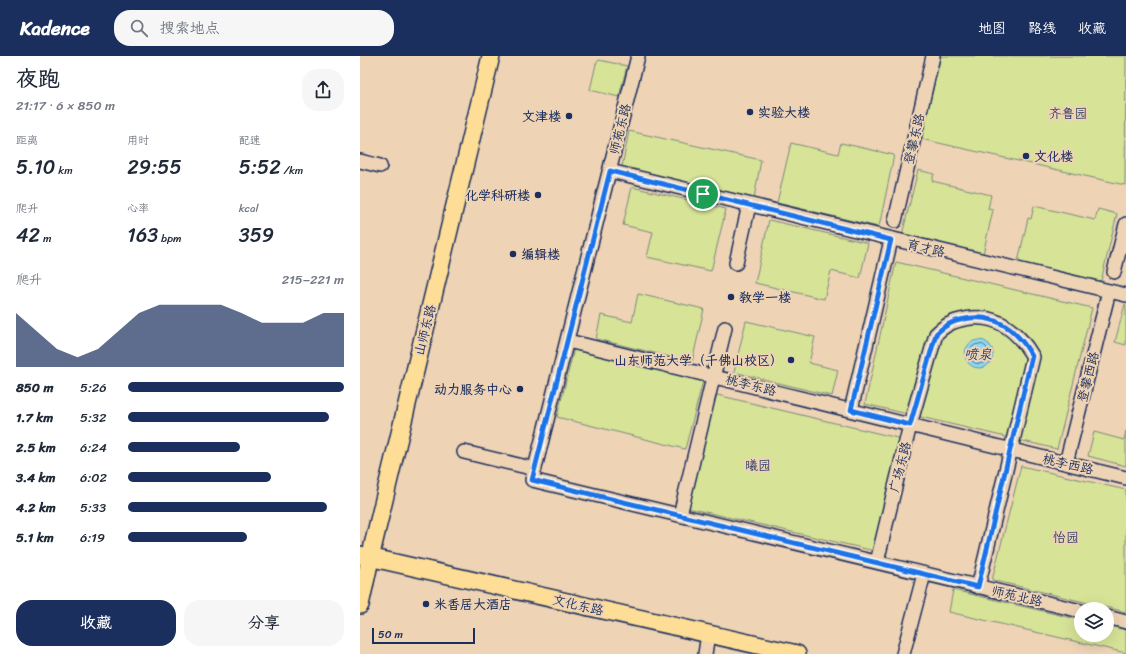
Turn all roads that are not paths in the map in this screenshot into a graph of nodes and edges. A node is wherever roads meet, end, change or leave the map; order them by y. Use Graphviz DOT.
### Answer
graph roads {
  1 [pos="491,56"];
  2 [pos="638,56"];
  3 [pos="933,56"];
  4 [pos="360,161"];
  5 [pos="380,166"];
  6 [pos="610,171"];
  7 [pos="749,205"];
  8 [pos="895,222"];
  9 [pos="1126,224"];
  10 [pos="891,240"];
  11 [pos="736,263"];
  12 [pos="1114,272"];
  13 [pos="1109,291"];
  14 [pos="1126,295"];
  15 [pos="725,328"];
  16 [pos="568,341"];
  17 [pos="714,376"];
  18 [pos="851,410"];
  19 [pos="910,425"];
  20 [pos="1011,451"];
  21 [pos="464,452"];
  22 [pos="1066,463"];
  23 [pos="534,475"];
  24 [pos="1126,478"];
  25 [pos="680,516"];
  26 [pos="365,557"];
  27 [pos="877,562"];
  28 [pos="924,574"];
  29 [pos="978,587"];
  30 [pos="360,605"];
  31 [pos="1074,609"];
  32 [pos="1114,619"];
  33 [pos="1126,622"];
  34 [pos="708,634"];
  35 [pos="704,654"];
  36 [pos="797,654"];
  37 [pos="903,654"];
  1 -- 26 [label="main road, 山师东路"];
  2 -- 6 [label="lane, 师苑东路"];
  3 -- 8 [label="lane, 登攀东路"];
  4 -- 5 [label="lane"];
  6 -- 7 [label="lane, 育才路"];
  6 -- 16 [label="lane, 师苑东路"];
  7 -- 10 [label="lane, 育才路"];
  7 -- 11 [label="lane"];
  9 -- 12 [label="lane"];
  10 -- 13 [label="lane, 育才路"];
  10 -- 18 [label="lane"];
  13 -- 14 [label="lane, 育才路"];
  13 -- 22 [label="lane, 登攀西路"];
  15 -- 17 [label="lane"];
  16 -- 17 [label="lane, 桃李东路"];
  16 -- 23 [label="lane, 师苑东路"];
  17 -- 18 [label="lane, 桃李东路"];
  17 -- 25 [label="lane"];
  18 -- 19 [label="lane, 桃李东路"];
  19 -- 20 [label="lane, 桃李西路"];
  19 -- 20 [label="lane, 广场东路"];
  19 -- 27 [label="lane, 广场东路"];
  20 -- 22 [label="lane, 桃李西路"];
  20 -- 29 [label="lane"];
  21 -- 23 [label="lane, 师苑北路"];
  22 -- 24 [label="lane, 桃李西路"];
  23 -- 25 [label="lane, 师苑北路"];
  25 -- 27 [label="lane, 师苑北路"];
  26 -- 30 [label="main road, 山师东路"];
  26 -- 34 [label="main road, 文化东路"];
  27 -- 28 [label="lane, 师苑北路"];
  28 -- 29 [label="lane, 师苑北路"];
  28 -- 37 [label="lane"];
  29 -- 31 [label="lane, 师苑北路"];
  32 -- 33 [label="lane"];
  34 -- 35 [label="lane"];
  34 -- 36 [label="main road, 文化东路"];
}
